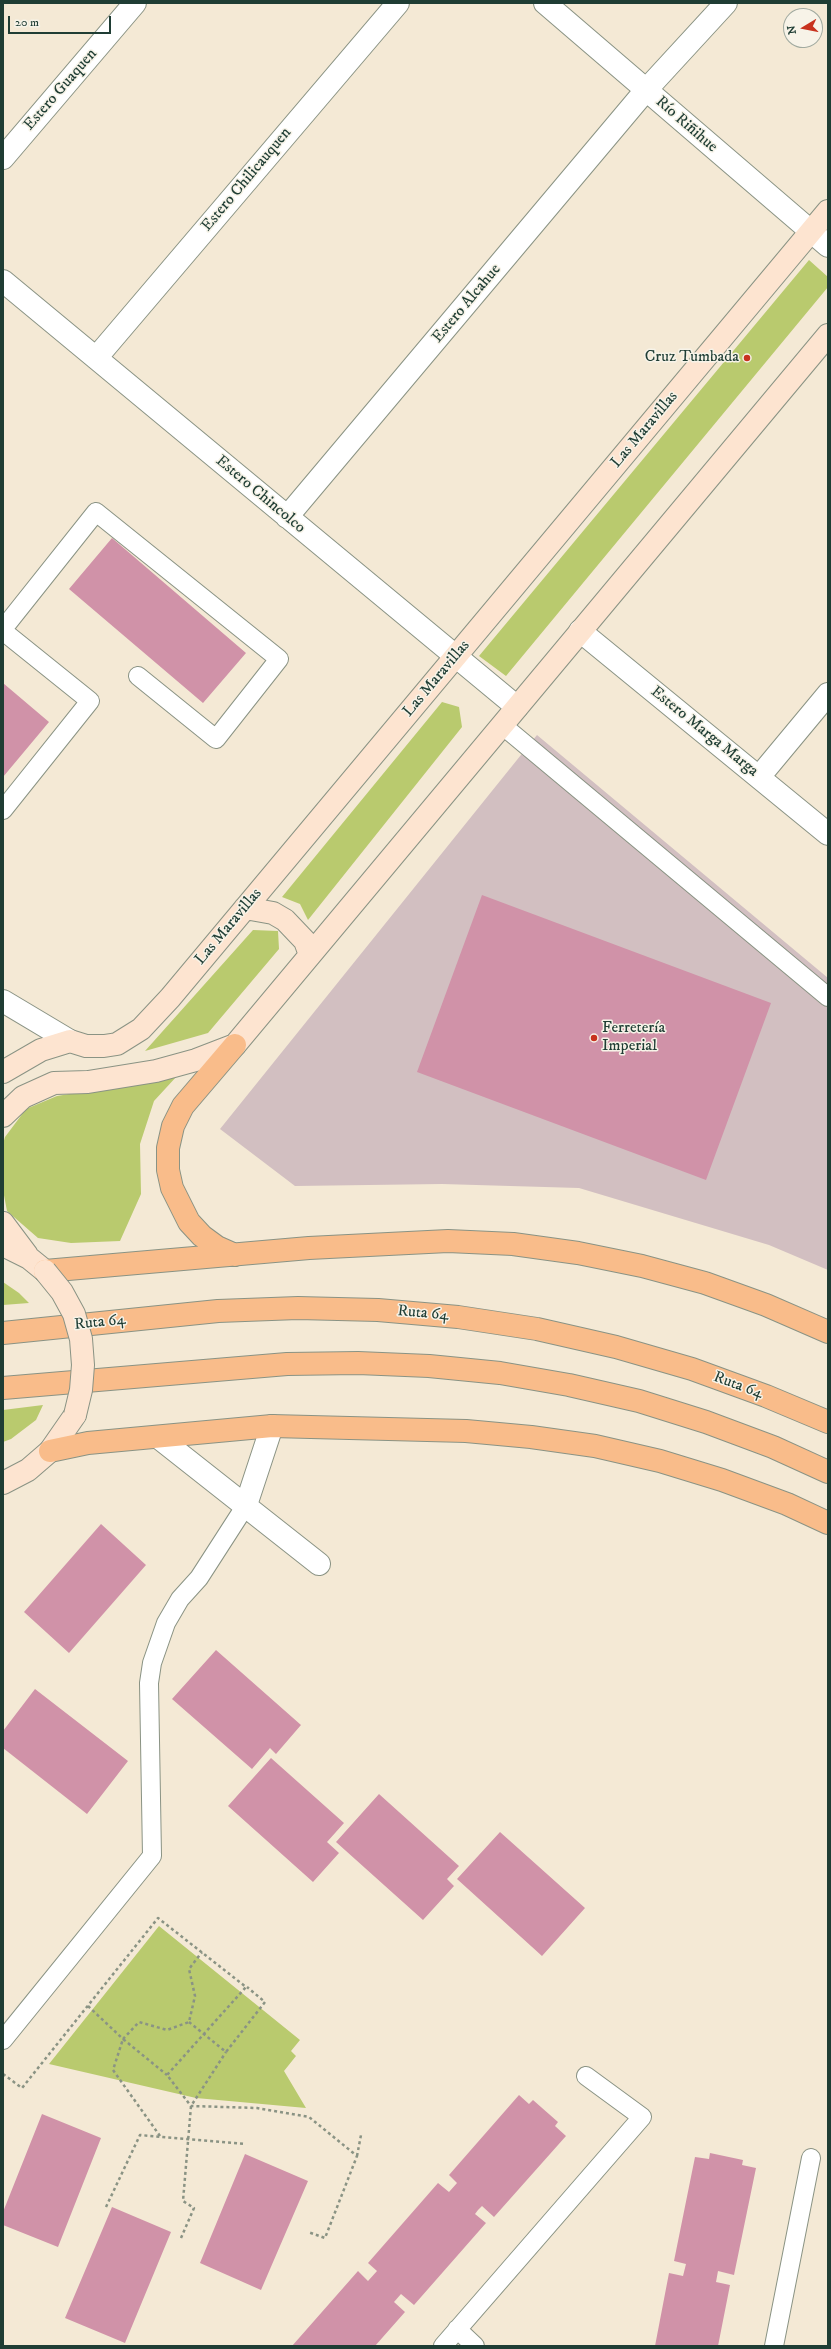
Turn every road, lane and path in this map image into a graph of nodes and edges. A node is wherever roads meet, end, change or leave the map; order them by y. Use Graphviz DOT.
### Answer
graph roads {
  1 [pos="135,3"];
  2 [pos="398,3"];
  3 [pos="545,3"];
  4 [pos="726,3"];
  5 [pos="646,90"];
  6 [pos="3,158"];
  7 [pos="828,211"];
  8 [pos="811,231"];
  9 [pos="828,246"];
  10 [pos="3,281"];
  11 [pos="828,334"];
  12 [pos="96,358"];
  13 [pos="287,517"];
  14 [pos="3,630"];
  15 [pos="580,631"];
  16 [pos="455,656"];
  17 [pos="138,676"];
  18 [pos="828,694"];
  19 [pos="517,708"];
  20 [pos="502,725"];
  21 [pos="759,777"];
  22 [pos="3,810"];
  23 [pos="828,834"];
  24 [pos="245,908"];
  25 [pos="310,955"];
  26 [pos="828,997"];
  27 [pos="3,1002"];
  28 [pos="70,1041"];
  29 [pos="235,1045"];
  30 [pos="3,1072"];
  31 [pos="3,1116"];
  32 [pos="3,1223"];
  33 [pos="3,1245"];
  34 [pos="235,1255"];
  35 [pos="29,1258"];
  36 [pos="45,1271"];
  37 [pos="828,1332"];
  38 [pos="3,1333"];
  39 [pos="3,1388"];
  40 [pos="828,1422"];
  41 [pos="272,1426"];
  42 [pos="158,1437"];
  43 [pos="50,1451"];
  44 [pos="28,1470"];
  45 [pos="828,1472"];
  46 [pos="3,1484"];
  47 [pos="3,1498"];
  48 [pos="246,1505"];
  49 [pos="828,1523"];
  50 [pos="319,1564"];
  51 [pos="202,1952"];
  52 [pos="246,1987"];
  53 [pos="88,2006"];
  54 [pos="189,2022"];
  55 [pos="204,2034"];
  56 [pos="123,2039"];
  57 [pos="3,2040"];
  58 [pos="226,2052"];
  59 [pos="3,2074"];
  60 [pos="167,2075"];
  61 [pos="586,2076"];
  62 [pos="191,2106"];
  63 [pos="361,2135"];
  64 [pos="160,2136"];
  65 [pos="188,2140"];
  66 [pos="244,2144"];
  67 [pos="357,2156"];
  68 [pos="810,2158"];
  69 [pos="106,2207"];
  70 [pos="308,2232"];
  71 [pos="181,2238"];
  72 [pos="457,2329"];
  73 [pos="443,2346"];
  74 [pos="475,2346"];
  75 [pos="774,2346"];
  1 -- 6 [label="street, Estero Guaquen"];
  2 -- 12 [label="street, Estero Chilicauquen"];
  3 -- 5 [label="street, Río Riñihue"];
  4 -- 5 [label="street, Estero Alcahue"];
  5 -- 8 [label="street, Río Riñihue"];
  5 -- 13 [label="street, Estero Alcahue"];
  7 -- 8 [label="street, Las Maravillas"];
  8 -- 9 [label="street, Río Riñihue"];
  8 -- 16 [label="street, Las Maravillas"];
  10 -- 12 [label="street, Estero Chincolco"];
  11 -- 15 [label="street"];
  12 -- 13 [label="street, Estero Chincolco"];
  13 -- 16 [label="street, Estero Chincolco"];
  14 -- 17 [label="lane"];
  14 -- 22 [label="lane"];
  15 -- 19 [label="street"];
  15 -- 21 [label="street, Estero Marga Marga"];
  16 -- 19 [label="street, Estero Chincolco"];
  16 -- 24 [label="street, Las Maravillas"];
  18 -- 21 [label="street"];
  19 -- 20 [label="street"];
  20 -- 25 [label="street"];
  20 -- 26 [label="lane"];
  21 -- 23 [label="street, Estero Marga Marga"];
  24 -- 25 [label="street"];
  24 -- 28 [label="street, Las Maravillas"];
  25 -- 29 [label="street"];
  27 -- 28 [label="street"];
  28 -- 30 [label="street"];
  29 -- 31 [label="street"];
  29 -- 34 [label="highway"];
  32 -- 35 [label="street"];
  33 -- 35 [label="street"];
  34 -- 36 [label="highway"];
  34 -- 37 [label="highway"];
  35 -- 36 [label="street"];
  36 -- 43 [label="street, bridge"];
  38 -- 40 [label="highway, Ruta 64"];
  39 -- 45 [label="highway"];
  41 -- 42 [label="highway"];
  41 -- 48 [label="street"];
  41 -- 49 [label="highway"];
  42 -- 43 [label="highway"];
  42 -- 48 [label="street"];
  43 -- 44 [label="street"];
  44 -- 46 [label="street"];
  44 -- 47 [label="street"];
  48 -- 50 [label="street"];
  48 -- 57 [label="lane"];
  51 -- 52 [label="path"];
  51 -- 53 [label="path"];
  51 -- 54 [label="path"];
  52 -- 55 [label="path"];
  52 -- 58 [label="path"];
  53 -- 56 [label="path"];
  53 -- 59 [label="path"];
  54 -- 55 [label="path"];
  54 -- 56 [label="path"];
  55 -- 58 [label="path"];
  55 -- 60 [label="path"];
  56 -- 60 [label="path"];
  56 -- 64 [label="path"];
  58 -- 62 [label="path"];
  60 -- 62 [label="path"];
  61 -- 72 [label="lane"];
  62 -- 65 [label="path"];
  62 -- 67 [label="path"];
  63 -- 67 [label="path"];
  64 -- 65 [label="path"];
  64 -- 69 [label="path"];
  65 -- 66 [label="path"];
  65 -- 71 [label="path"];
  67 -- 70 [label="path"];
  68 -- 75 [label="lane"];
  72 -- 73 [label="lane"];
  72 -- 74 [label="lane"];
}
